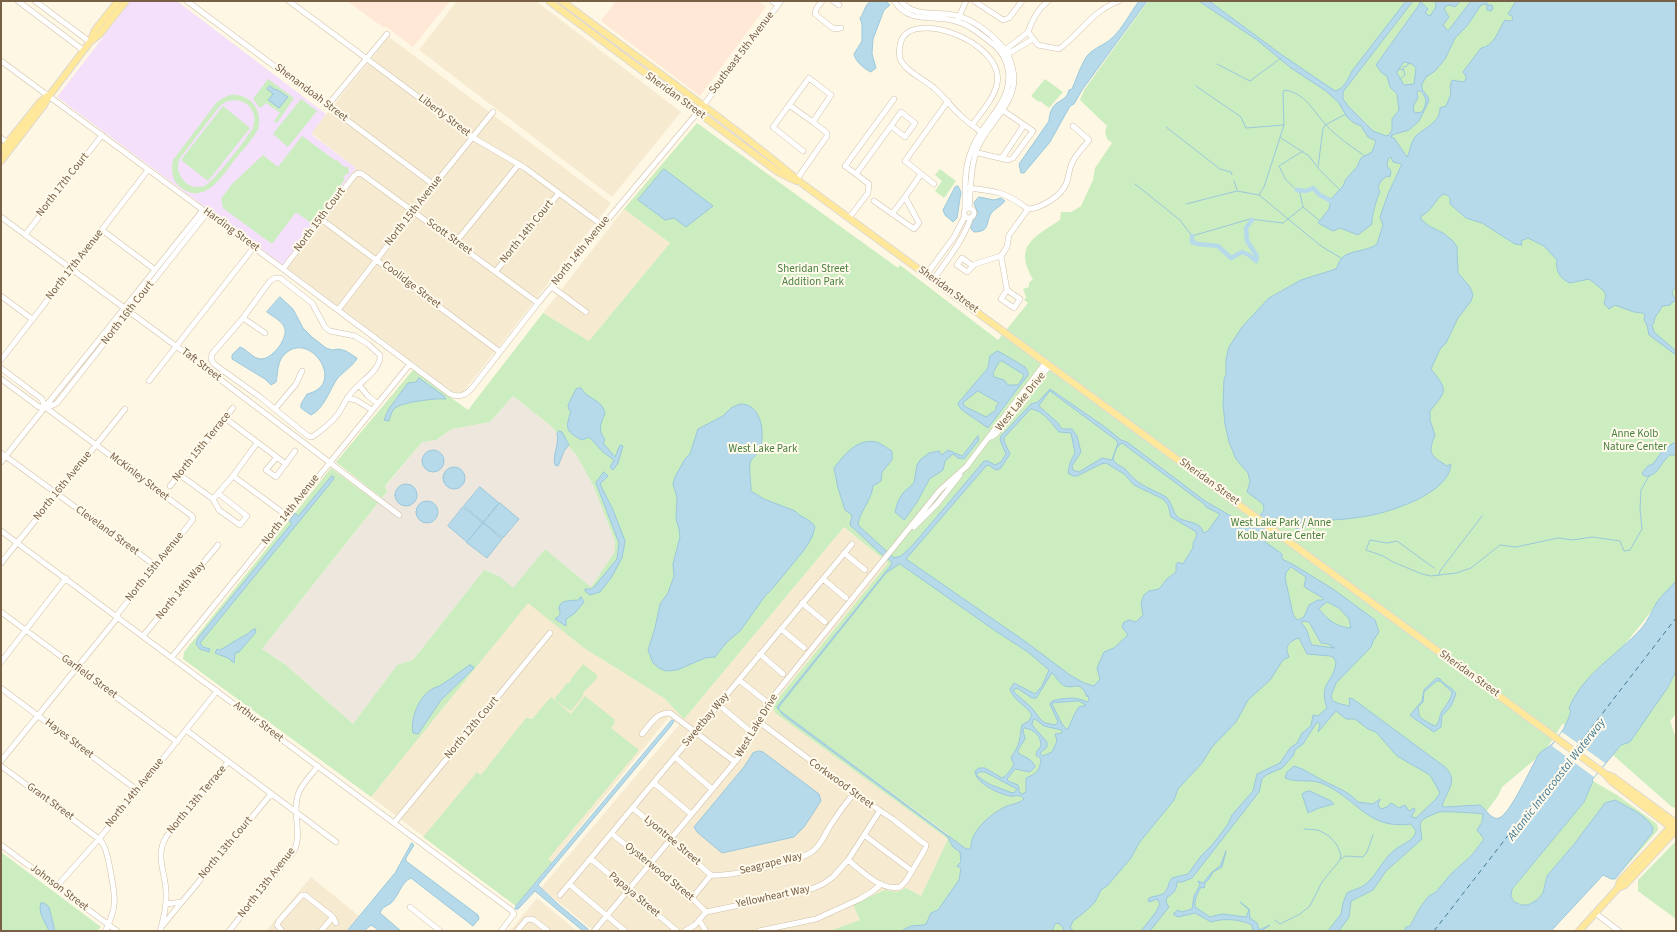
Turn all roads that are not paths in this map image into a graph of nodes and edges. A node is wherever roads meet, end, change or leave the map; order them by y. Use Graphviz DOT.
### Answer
graph roads {
  1 [pos="18,1"];
  2 [pos="35,1"];
  3 [pos="118,1"];
  4 [pos="126,1"];
  5 [pos="289,1"];
  6 [pos="550,1"];
  7 [pos="562,1"];
  8 [pos="772,1"];
  9 [pos="822,1"];
  10 [pos="834,1"];
  11 [pos="894,1"];
  12 [pos="902,1"];
  13 [pos="966,1"];
  14 [pos="974,1"];
  15 [pos="1022,1"];
  16 [pos="1048,1"];
  17 [pos="1119,1"];
  18 [pos="190,2"];
  19 [pos="779,3"];
  20 [pos="839,5"];
  21 [pos="918,15"];
  22 [pos="958,19"];
  23 [pos="66,24"];
  24 [pos="841,28"];
  25 [pos="917,28"];
  26 [pos="599,29"];
  27 [pos="1028,32"];
  28 [pos="60,33"];
  29 [pos="387,34"];
  30 [pos="593,34"];
  31 [pos="1019,38"];
  32 [pos="1033,39"];
  33 [pos="90,42"];
  34 [pos="1023,44"];
  35 [pos="83,50"];
  36 [pos="1004,53"];
  37 [pos="366,58"];
  38 [pos="639,59"];
  39 [pos="1,61"];
  40 [pos="49,96"];
  41 [pos="894,99"];
  42 [pos="948,101"];
  43 [pos="328,105"];
  44 [pos="789,105"];
  45 [pos="703,106"];
  46 [pos="1001,109"];
  47 [pos="493,112"];
  48 [pos="698,112"];
  49 [pos="813,122"];
  50 [pos="972,125"];
  51 [pos="1024,125"];
  52 [pos="891,126"];
  53 [pos="1073,126"];
  54 [pos="983,134"];
  55 [pos="102,135"];
  56 [pos="472,137"];
  57 [pos="1,138"];
  58 [pos="8,143"];
  59 [pos="1,151"];
  60 [pos="803,151"];
  61 [pos="973,152"];
  62 [pos="1002,158"];
  63 [pos="1,160"];
  64 [pos="519,164"];
  65 [pos="148,170"];
  66 [pos="358,173"];
  67 [pos="856,174"];
  68 [pos="921,174"];
  69 [pos="797,179"];
  70 [pos="934,184"];
  71 [pos="434,185"];
  72 [pos="804,185"];
  73 [pos="968,188"];
  74 [pos="559,193"];
  75 [pos="905,197"];
  76 [pos="874,201"];
  77 [pos="967,208"];
  78 [pos="1028,209"];
  79 [pos="205,211"];
  80 [pos="413,212"];
  81 [pos="892,214"];
  82 [pos="968,216"];
  83 [pos="1,217"];
  84 [pos="321,219"];
  85 [pos="850,219"];
  86 [pos="602,225"];
  87 [pos="102,230"];
  88 [pos="25,235"];
  89 [pos="456,242"];
  90 [pos="254,247"];
  91 [pos="1001,256"];
  92 [pos="376,260"];
  93 [pos="973,266"];
  94 [pos="72,269"];
  95 [pos="154,269"];
  96 [pos="283,269"];
  97 [pos="496,272"];
  98 [pos="926,275"];
  99 [pos="933,280"];
  100 [pos="552,287"];
  101 [pos="1007,290"];
  102 [pos="1,296"];
  103 [pos="538,303"];
  104 [pos="124,308"];
  105 [pos="338,310"];
  106 [pos="129,312"];
  107 [pos="586,312"];
  108 [pos="243,318"];
  109 [pos="32,319"];
  110 [pos="265,333"];
  111 [pos="175,346"];
  112 [pos="500,352"];
  113 [pos="1,360"];
  114 [pos="410,364"];
  115 [pos="1048,364"];
  116 [pos="1,368"];
  117 [pos="302,371"];
  118 [pos="1,379"];
  119 [pos="149,381"];
  120 [pos="359,384"];
  121 [pos="364,392"];
  122 [pos="461,396"];
  123 [pos="347,398"];
  124 [pos="358,401"];
  125 [pos="57,403"];
  126 [pos="377,404"];
  127 [pos="45,407"];
  128 [pos="233,408"];
  129 [pos="125,409"];
  130 [pos="274,409"];
  131 [pos="372,410"];
  132 [pos="56,414"];
  133 [pos="225,418"];
  134 [pos="257,443"];
  135 [pos="96,445"];
  136 [pos="295,451"];
  137 [pos="3,454"];
  138 [pos="276,457"];
  139 [pos="1,462"];
  140 [pos="329,462"];
  141 [pos="286,464"];
  142 [pos="968,465"];
  143 [pos="180,475"];
  144 [pos="233,476"];
  145 [pos="170,486"];
  146 [pos="940,490"];
  147 [pos="219,494"];
  148 [pos="946,494"];
  149 [pos="57,495"];
  150 [pos="213,499"];
  151 [pos="286,516"];
  152 [pos="399,516"];
  153 [pos="193,518"];
  154 [pos="1,531"];
  155 [pos="903,538"];
  156 [pos="17,542"];
  157 [pos="852,544"];
  158 [pos="218,545"];
  159 [pos="844,553"];
  160 [pos="1,563"];
  161 [pos="156,566"];
  162 [pos="865,570"];
  163 [pos="66,578"];
  164 [pos="823,579"];
  165 [pos="846,598"];
  166 [pos="802,603"];
  167 [pos="1,612"];
  168 [pos="117,616"];
  169 [pos="825,622"];
  170 [pos="781,629"];
  171 [pos="26,630"];
  172 [pos="550,634"];
  173 [pos="144,636"];
  174 [pos="804,648"];
  175 [pos="760,654"];
  176 [pos="172,658"];
  177 [pos="1,662"];
  178 [pos="77,668"];
  179 [pos="783,674"];
  180 [pos="739,680"];
  181 [pos="1,688"];
  182 [pos="217,691"];
  183 [pos="768,704"];
  184 [pos="719,705"];
  185 [pos="38,715"];
  186 [pos="758,721"];
  187 [pos="186,730"];
  188 [pos="696,732"];
  189 [pos="751,732"];
  190 [pos="642,734"];
  191 [pos="177,742"];
  192 [pos="675,758"];
  193 [pos="1,761"];
  194 [pos="228,762"];
  195 [pos="735,762"];
  196 [pos="1,766"];
  197 [pos="318,766"];
  198 [pos="654,783"];
  199 [pos="712,789"];
  200 [pos="137,790"];
  201 [pos="854,793"];
  202 [pos="271,794"];
  203 [pos="633,808"];
  204 [pos="296,812"];
  205 [pos="880,812"];
  206 [pos="691,814"];
  207 [pos="394,823"];
  208 [pos="1674,823"];
  209 [pos="1676,831"];
  210 [pos="612,834"];
  211 [pos="864,835"];
  212 [pos="99,839"];
  213 [pos="670,839"];
  214 [pos="336,842"];
  215 [pos="1,845"];
  216 [pos="591,859"];
  217 [pos="848,860"];
  218 [pos="649,864"];
  219 [pos="912,871"];
  220 [pos="711,875"];
  221 [pos="570,884"];
  222 [pos="881,884"];
  223 [pos="57,886"];
  224 [pos="1618,888"];
  225 [pos="628,890"];
  226 [pos="560,895"];
  227 [pos="692,898"];
  228 [pos="182,902"];
  229 [pos="166,904"];
  230 [pos="410,907"];
  231 [pos="706,912"];
  232 [pos="1595,913"];
  233 [pos="606,916"];
  234 [pos="333,918"];
  235 [pos="699,920"];
  236 [pos="336,923"];
  237 [pos="109,925"];
  238 [pos="161,929"];
  239 [pos="105,931"];
  240 [pos="117,931"];
  241 [pos="229,931"];
  242 [pos="282,931"];
  243 [pos="321,931"];
  244 [pos="440,931"];
  245 [pos="501,931"];
  246 [pos="517,931"];
  247 [pos="548,931"];
  248 [pos="594,931"];
  249 [pos="625,931"];
  250 [pos="677,931"];
  251 [pos="685,931"];
  252 [pos="706,931"];
  253 [pos="759,931"];
  254 [pos="1579,931"];
  255 [pos="1619,931"];
  1 -- 28 [label="street"];
  2 -- 23 [label="street"];
  3 -- 33 [label="main road"];
  4 -- 33 [label="main road"];
  5 -- 37 [label="street, Liberty Street"];
  6 -- 26 [label="main road"];
  6 -- 30 [label="main road, Sheridan Street"];
  7 -- 26 [label="main road, Sheridan Street"];
  8 -- 19 [label="street"];
  9 -- 24 [label="street"];
  10 -- 20 [label="street"];
  11 -- 21 [label="street"];
  12 -- 21 [label="street"];
  13 -- 22 [label="street"];
  14 -- 15 [label="street"];
  16 -- 27 [label="street"];
  17 -- 32 [label="street"];
  18 -- 43 [label="street, Shenandoah Street"];
  19 -- 45 [label="street, Southeast 5th Avenue"];
  21 -- 22 [label="street"];
  21 -- 25 [label="street"];
  22 -- 36 [label="street"];
  23 -- 28 [label="street"];
  23 -- 33 [label="street"];
  25 -- 42 [label="street"];
  25 -- 50 [label="street"];
  26 -- 38 [label="main road, Sheridan Street"];
  27 -- 31 [label="street"];
  27 -- 32 [label="street"];
  28 -- 35 [label="street"];
  29 -- 37 [label="street"];
  30 -- 38 [label="main road"];
  30 -- 48 [label="main road, Sheridan Street"];
  31 -- 34 [label="street"];
  31 -- 36 [label="street"];
  32 -- 34 [label="street"];
  33 -- 35 [label="main road"];
  34 -- 36 [label="street"];
  35 -- 40 [label="main road"];
  36 -- 46 [label="street"];
  37 -- 43 [label="street"];
  37 -- 56 [label="street, Liberty Street"];
  38 -- 45 [label="main road, Sheridan Street"];
  39 -- 40 [label="street, Harding Street"];
  40 -- 55 [label="street, Harding Street"];
  40 -- 58 [label="main road"];
  40 -- 63 [label="main road"];
  41 -- 67 [label="street"];
  42 -- 50 [label="street"];
  42 -- 68 [label="street"];
  43 -- 71 [label="street, Shenandoah Street"];
  44 -- 49 [label="street"];
  44 -- 49 [label="street"];
  44 -- 60 [label="street"];
  45 -- 48 [label="street, North 14th Avenue"];
  45 -- 69 [label="main road, Sheridan Street"];
  46 -- 51 [label="street"];
  46 -- 54 [label="street"];
  47 -- 56 [label="street, North 15th Avenue"];
  48 -- 72 [label="main road, Sheridan Street"];
  48 -- 86 [label="street, North 14th Avenue"];
  49 -- 69 [label="street"];
  50 -- 54 [label="street"];
  51 -- 62 [label="street"];
  51 -- 62 [label="street"];
  52 -- 52 [label="street"];
  52 -- 67 [label="street"];
  53 -- 78 [label="street"];
  54 -- 61 [label="street"];
  55 -- 65 [label="street, Harding Street"];
  55 -- 88 [label="street, North 17th Court"];
  56 -- 64 [label="street, Liberty Street"];
  56 -- 71 [label="street, North 15th Avenue"];
  57 -- 58 [label="street"];
  58 -- 59 [label="main road"];
  61 -- 62 [label="street"];
  61 -- 73 [label="street"];
  64 -- 74 [label="street, Liberty Street"];
  64 -- 89 [label="street"];
  65 -- 79 [label="street, Harding Street"];
  65 -- 87 [label="street, North 17th Avenue"];
  66 -- 80 [label="street, Scott Street"];
  66 -- 84 [label="street, North 15th Court"];
  67 -- 85 [label="street"];
  68 -- 70 [label="street"];
  68 -- 75 [label="street"];
  69 -- 72 [label="main road, Sheridan Street"];
  71 -- 80 [label="street, North 15th Avenue"];
  72 -- 85 [label="main road, Sheridan Street"];
  73 -- 77 [label="street"];
  73 -- 78 [label="street"];
  74 -- 86 [label="street, Liberty Street"];
  74 -- 97 [label="street, North 14th Court"];
  75 -- 81 [label="street"];
  75 -- 81 [label="street"];
  76 -- 81 [label="street"];
  77 -- 82 [label="street"];
  77 -- 82 [label="street"];
  78 -- 91 [label="street"];
  79 -- 90 [label="street, Harding Street"];
  79 -- 95 [label="street, North 16th Court"];
  79 -- 106 [label="street, North 16th Court"];
  80 -- 89 [label="street, Scott Street"];
  80 -- 92 [label="street, North 15th Avenue"];
  82 -- 98 [label="street"];
  82 -- 99 [label="street"];
  83 -- 88 [label="street, Taft Street"];
  84 -- 92 [label="street, Coolidge Street"];
  84 -- 96 [label="street, North 15th Court"];
  85 -- 98 [label="main road, Sheridan Street"];
  86 -- 100 [label="street, North 14th Avenue"];
  87 -- 94 [label="street, North 17th Avenue"];
  87 -- 95 [label="street"];
  88 -- 94 [label="street, Taft Street"];
  89 -- 97 [label="street, Scott Street"];
  90 -- 96 [label="street, Harding Street"];
  90 -- 111 [label="street"];
  91 -- 93 [label="street"];
  91 -- 101 [label="street"];
  92 -- 105 [label="street, North 15th Avenue"];
  92 -- 112 [label="street, Coolidge Street"];
  94 -- 104 [label="street, Taft Street"];
  94 -- 109 [label="street, North 17th Avenue"];
  95 -- 104 [label="street, North 16th Court"];
  96 -- 105 [label="street, Harding Street"];
  97 -- 103 [label="street, Scott Street"];
  98 -- 99 [label="main road, Sheridan Street"];
  99 -- 115 [label="main road, Sheridan Street"];
  100 -- 103 [label="street, North 14th Avenue"];
  100 -- 107 [label="street"];
  102 -- 109 [label="street"];
  103 -- 112 [label="street, North 14th Avenue"];
  104 -- 106 [label="street, Taft Street"];
  104 -- 127 [label="street, North 16th Court"];
  105 -- 114 [label="street, Harding Street"];
  106 -- 111 [label="street, Taft Street"];
  106 -- 125 [label="street, North 16th Court"];
  108 -- 110 [label="street"];
  108 -- 120 [label="street"];
  108 -- 130 [label="street"];
  109 -- 113 [label="street, North 17th Avenue"];
  111 -- 119 [label="street"];
  111 -- 140 [label="street, Taft Street"];
  112 -- 122 [label="street, North 14th Avenue"];
  114 -- 122 [label="street, Harding Street"];
  114 -- 126 [label="street, North 14th Avenue"];
  115 -- 142 [label="street, West Lake Drive"];
  115 -- 208 [label="main road, Sheridan Street"];
  116 -- 127 [label="street, McKinley Street"];
  117 -- 130 [label="street"];
  118 -- 127 [label="street, McKinley Street"];
  120 -- 121 [label="street"];
  120 -- 123 [label="street"];
  121 -- 124 [label="street"];
  121 -- 126 [label="street"];
  123 -- 124 [label="street"];
  123 -- 130 [label="street"];
  124 -- 131 [label="street"];
  125 -- 127 [label="street"];
  125 -- 132 [label="street"];
  126 -- 131 [label="street, North 14th Avenue"];
  127 -- 132 [label="street, McKinley Street"];
  127 -- 137 [label="street, North 16th Court"];
  128 -- 133 [label="street, North 15th Terrace"];
  129 -- 135 [label="street, North 16th Avenue"];
  131 -- 140 [label="street, North 14th Avenue"];
  132 -- 135 [label="street, McKinley Street"];
  133 -- 134 [label="street"];
  133 -- 143 [label="street, North 15th Terrace"];
  134 -- 138 [label="street"];
  134 -- 144 [label="street"];
  135 -- 149 [label="street, North 16th Avenue"];
  135 -- 153 [label="street, McKinley Street"];
  136 -- 141 [label="street"];
  137 -- 139 [label="street, North 16th Court"];
  137 -- 149 [label="street, Cleveland Street"];
  138 -- 141 [label="street"];
  138 -- 141 [label="street"];
  140 -- 151 [label="street, North 14th Avenue"];
  140 -- 152 [label="street, Taft Street"];
  142 -- 146 [label="street, West Lake Drive"];
  142 -- 148 [label="street, West Lake Drive"];
  143 -- 145 [label="street, North 15th Terrace"];
  143 -- 150 [label="street"];
  144 -- 147 [label="street"];
  144 -- 151 [label="street"];
  146 -- 148 [label="street"];
  146 -- 155 [label="street, West Lake Drive"];
  147 -- 150 [label="street"];
  147 -- 150 [label="street"];
  148 -- 155 [label="street, West Lake Drive"];
  149 -- 156 [label="street, North 16th Avenue"];
  149 -- 161 [label="street, Cleveland Street"];
  151 -- 176 [label="street, North 14th Avenue"];
  153 -- 161 [label="street, North 15th Avenue"];
  154 -- 156 [label="street, Arthur Street"];
  155 -- 183 [label="street, West Lake Drive"];
  156 -- 160 [label="street, North 16th Avenue"];
  156 -- 163 [label="street, Arthur Street"];
  157 -- 159 [label="street, Sweetbay Way"];
  158 -- 173 [label="street, North 14th Way"];
  159 -- 162 [label="street"];
  159 -- 164 [label="street, Sweetbay Way"];
  161 -- 168 [label="street, North 15th Avenue"];
  163 -- 168 [label="street, Arthur Street"];
  163 -- 171 [label="street"];
  164 -- 165 [label="street"];
  164 -- 166 [label="street, Sweetbay Way"];
  166 -- 169 [label="street"];
  166 -- 170 [label="street, Sweetbay Way"];
  167 -- 171 [label="street, Garfield Street"];
  168 -- 173 [label="street, Arthur Street"];
  168 -- 178 [label="street, North 15th Avenue"];
  170 -- 174 [label="street"];
  170 -- 175 [label="street, Sweetbay Way"];
  171 -- 177 [label="street"];
  171 -- 178 [label="street, Garfield Street"];
  172 -- 207 [label="street, North 12th Court"];
  173 -- 176 [label="street, Arthur Street"];
  175 -- 179 [label="street"];
  175 -- 180 [label="street, Sweetbay Way"];
  176 -- 182 [label="street, Arthur Street"];
  178 -- 185 [label="street, North 15th Avenue"];
  178 -- 191 [label="street, Garfield Street"];
  180 -- 183 [label="street"];
  180 -- 184 [label="street, Sweetbay Way"];
  181 -- 185 [label="street, Hayes Street"];
  182 -- 187 [label="street, North 14th Avenue"];
  182 -- 197 [label="street, Arthur Street"];
  183 -- 186 [label="street, West Lake Drive"];
  184 -- 188 [label="street, Sweetbay Way"];
  184 -- 189 [label="street"];
  185 -- 193 [label="street, North 15th Avenue"];
  185 -- 200 [label="street, Hayes Street"];
  186 -- 189 [label="street, West Lake Drive"];
  186 -- 201 [label="street, Corkwood Street"];
  187 -- 191 [label="street, North 14th Avenue"];
  187 -- 194 [label="street"];
  188 -- 190 [label="street"];
  188 -- 192 [label="street, Sweetbay Way"];
  188 -- 195 [label="street"];
  189 -- 195 [label="street, West Lake Drive"];
  191 -- 200 [label="street, North 14th Avenue"];
  192 -- 198 [label="street, Sweetbay Way"];
  192 -- 199 [label="street"];
  194 -- 202 [label="street"];
  194 -- 229 [label="street, North 13th Terrace"];
  195 -- 199 [label="street, West Lake Drive"];
  196 -- 212 [label="street, Grant Street"];
  197 -- 204 [label="street, North 13th Avenue"];
  197 -- 207 [label="street, Arthur Street"];
  198 -- 203 [label="street, Sweetbay Way"];
  198 -- 206 [label="street"];
  199 -- 206 [label="street, West Lake Drive"];
  200 -- 212 [label="street, North 14th Avenue"];
  201 -- 205 [label="street, Corkwood Street"];
  201 -- 220 [label="street, Seagrape Way"];
  202 -- 204 [label="street"];
  202 -- 228 [label="street, North 13th Court"];
  203 -- 210 [label="street, Sweetbay Way"];
  203 -- 213 [label="street, Lyontree Street"];
  204 -- 214 [label="street"];
  204 -- 241 [label="street, North 13th Avenue"];
  205 -- 211 [label="street, Yellowheart Way"];
  205 -- 219 [label="street, Corkwood Street"];
  206 -- 213 [label="street, West Lake Drive"];
  207 -- 245 [label="street, Arthur Street"];
  208 -- 209 [label="main road, Sheridan Street"];
  208 -- 224 [label="main road"];
  209 -- 224 [label="main road"];
  210 -- 216 [label="street, Sweetbay Way"];
  210 -- 218 [label="street, Oysterwood Street"];
  211 -- 217 [label="street, Yellowheart Way"];
  211 -- 219 [label="street"];
  212 -- 223 [label="street, North 14th Avenue"];
  212 -- 237 [label="street, North 14th Avenue"];
  213 -- 218 [label="street, West Lake Drive"];
  213 -- 220 [label="street, Lyontree Street"];
  215 -- 223 [label="street, Johnson Street"];
  216 -- 221 [label="street, Sweetbay Way"];
  216 -- 225 [label="street, Papaya Street"];
  217 -- 222 [label="street"];
  217 -- 231 [label="street, Yellowheart Way"];
  218 -- 225 [label="street, West Lake Drive"];
  218 -- 227 [label="street, Oysterwood Street"];
  219 -- 222 [label="street"];
  220 -- 227 [label="street"];
  221 -- 226 [label="street, Sweetbay Way"];
  221 -- 233 [label="street"];
  222 -- 253 [label="street"];
  223 -- 237 [label="street, Johnson Street"];
  224 -- 232 [label="main road"];
  225 -- 233 [label="street, West Lake Drive"];
  225 -- 250 [label="street, Papaya Street"];
  227 -- 231 [label="street, Oysterwood Street"];
  228 -- 229 [label="street"];
  228 -- 238 [label="street, North 13th Court"];
  229 -- 238 [label="street, North 13th Terrace"];
  230 -- 244 [label="street"];
  231 -- 235 [label="street"];
  232 -- 254 [label="main road"];
  232 -- 255 [label="street"];
  233 -- 248 [label="street, West Lake Drive"];
  233 -- 249 [label="street"];
  234 -- 236 [label="street"];
  234 -- 242 [label="street"];
  234 -- 243 [label="street"];
  235 -- 251 [label="street"];
  235 -- 252 [label="street"];
  237 -- 239 [label="street, North 14th Avenue"];
  237 -- 240 [label="street, Johnson Street"];
  246 -- 247 [label="street"];
}
